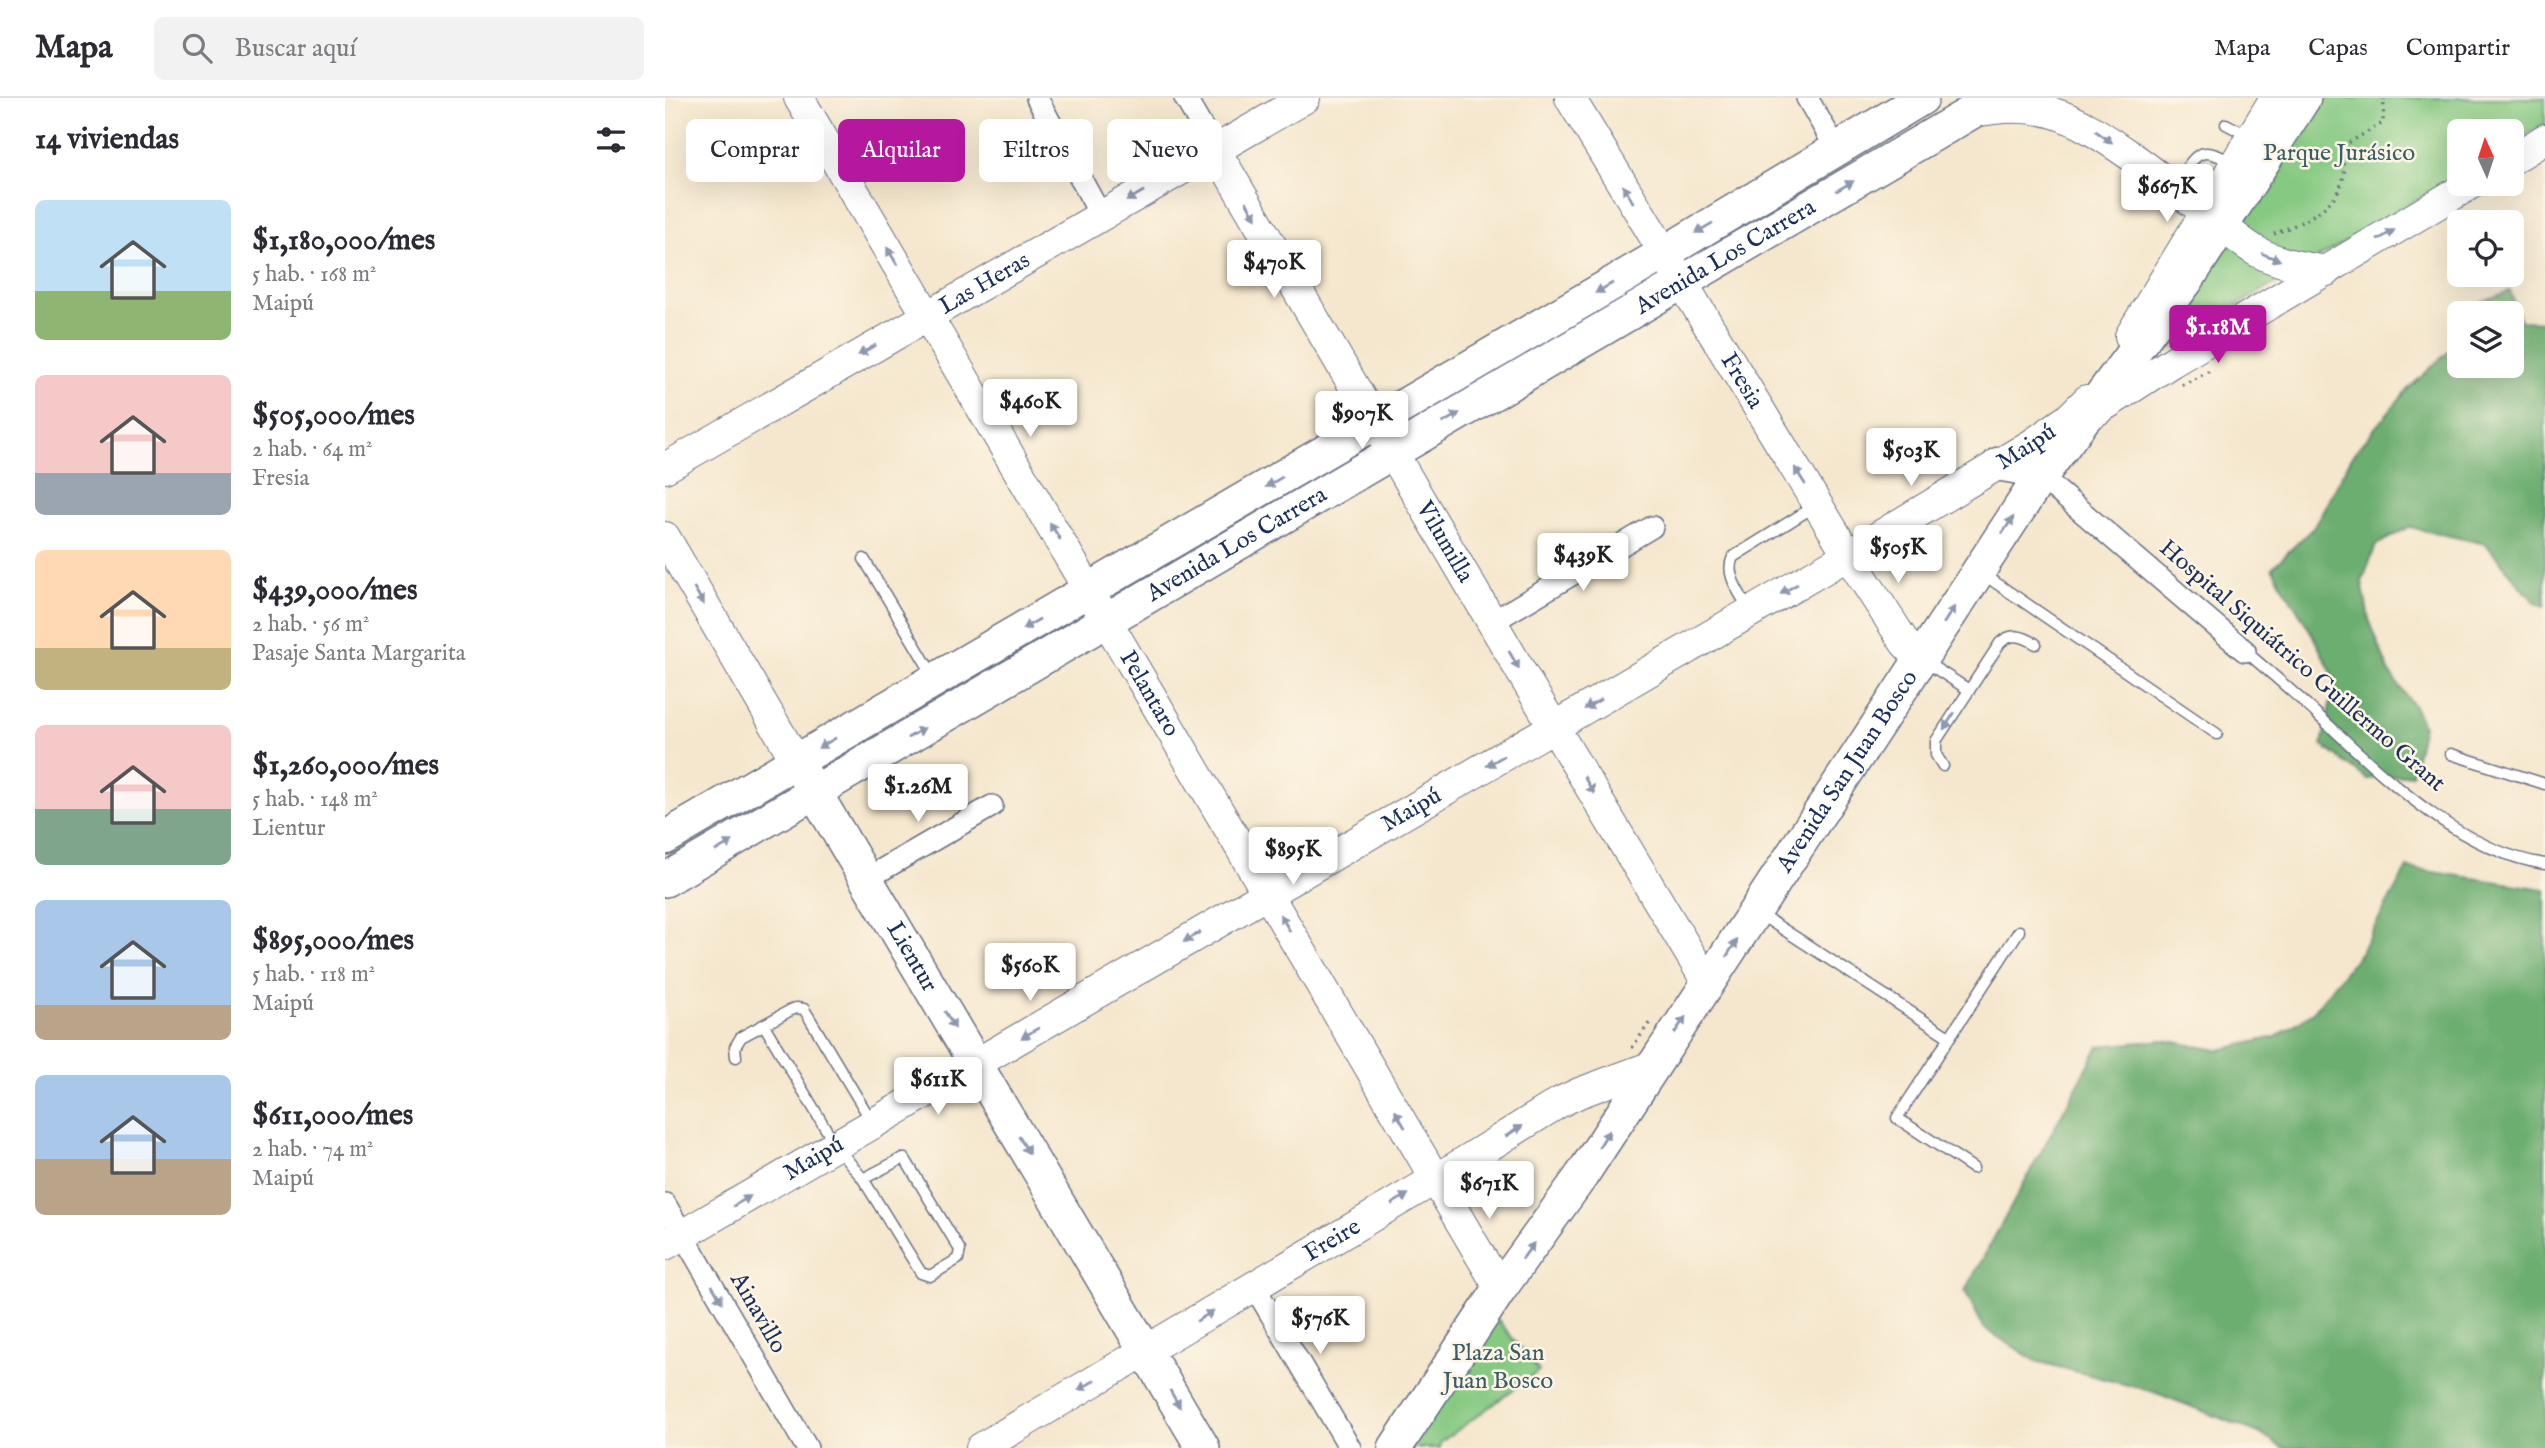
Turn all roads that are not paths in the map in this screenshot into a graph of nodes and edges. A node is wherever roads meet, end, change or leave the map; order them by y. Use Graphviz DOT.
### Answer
graph roads {
  1 [pos="799,98"];
  2 [pos="1037,98"];
  3 [pos="1185,98"];
  4 [pos="1305,98"];
  5 [pos="1570,98"];
  6 [pos="1807,98"];
  7 [pos="1921,98"];
  8 [pos="2275,98"];
  9 [pos="2304,98"];
  10 [pos="1990,104"];
  11 [pos="1198,119"];
  12 [pos="2545,139"];
  13 [pos="1222,146"];
  14 [pos="1836,148"];
  15 [pos="2524,152"];
  16 [pos="1222,160"];
  17 [pos="2234,164"];
  18 [pos="1160,182"];
  19 [pos="2172,186"];
  20 [pos="2452,196"];
  21 [pos="1101,216"];
  22 [pos="2213,219"];
  23 [pos="1663,253"];
  24 [pos="2327,271"];
  25 [pos="1680,282"];
  26 [pos="926,315"];
  27 [pos="2082,413"];
  28 [pos="1375,422"];
  29 [pos="1393,453"];
  30 [pos="1999,464"];
  31 [pos="665,468"];
  32 [pos="2039,479"];
  33 [pos="1817,504"];
  34 [pos="1652,527"];
  35 [pos="665,537"];
  36 [pos="1848,555"];
  37 [pos="864,559"];
  38 [pos="1978,571"];
  39 [pos="1090,589"];
  40 [pos="1750,612"];
  41 [pos="1108,621"];
  42 [pos="1492,622"];
  43 [pos="2036,644"];
  44 [pos="2245,651"];
  45 [pos="1920,659"];
  46 [pos="935,679"];
  47 [pos="1969,690"];
  48 [pos="1554,727"];
  49 [pos="2217,734"];
  50 [pos="2451,754"];
  51 [pos="796,761"];
  52 [pos="1943,766"];
  53 [pos="2545,784"];
  54 [pos="815,793"];
  55 [pos="992,806"];
  56 [pos="665,838"];
  57 [pos="2545,864"];
  58 [pos="866,879"];
  59 [pos="665,880"];
  60 [pos="1267,892"];
  61 [pos="1756,912"];
  62 [pos="2019,931"];
  63 [pos="1708,984"];
  64 [pos="764,1025"];
  65 [pos="1949,1037"];
  66 [pos="737,1057"];
  67 [pos="977,1065"];
  68 [pos="1652,1066"];
  69 [pos="874,1125"];
  70 [pos="836,1146"];
  71 [pos="1973,1168"];
  72 [pos="1435,1178"];
  73 [pos="863,1179"];
  74 [pos="665,1204"];
  75 [pos="674,1240"];
  76 [pos="1254,1286"];
  77 [pos="1500,1289"];
  78 [pos="1146,1351"];
  79 [pos="807,1448"];
  80 [pos="981,1448"];
  81 [pos="1203,1448"];
  82 [pos="1350,1448"];
  83 [pos="1395,1448"];
  26 -- 1 [label="main road, Pelantaro, one-way"];
  2 -- 21 [label="street"];
  3 -- 11 [label="street, Vilumilla"];
  4 -- 13 [label="main road, Las Heras"];
  23 -- 5 [label="main road, Fresia, one-way"];
  6 -- 14 [label="street"];
  7 -- 14 [label="main road, Avenida Los Carrera"];
  8 -- 17 [label="main road, Avenida San Juan Bosco"];
  9 -- 22 [label="main road, Avenida San Juan Bosco"];
  10 -- 19 [label="main road, one-way"];
  25 -- 10 [label="main road, Avenida Los Carrera, one-way"];
  12 -- 15 [label="main road"];
  14 -- 23 [label="main road, Avenida Los Carrera, one-way"];
  16 -- 28 [label="main road, Vilumilla, one-way"];
  17 -- 19 [label="lane"];
  17 -- 22 [label="main road, Avenida San Juan Bosco"];
  18 -- 21 [label="main road, Las Heras, one-way"];
  19 -- 22 [label="main road"];
  24 -- 20 [label="main road, Maipú, one-way"];
  21 -- 26 [label="main road, Las Heras"];
  22 -- 24 [label="main road, one-way"];
  22 -- 27 [label="main road, Avenida San Juan Bosco"];
  23 -- 25 [label="main road, Fresia"];
  23 -- 28 [label="main road, Avenida Los Carrera, one-way"];
  24 -- 27 [label="main road, Maipú"];
  29 -- 25 [label="main road, Avenida Los Carrera, one-way"];
  33 -- 25 [label="main road, Fresia, one-way"];
  26 -- 31 [label="main road, Las Heras, one-way"];
  39 -- 26 [label="main road, Pelantaro, one-way"];
  27 -- 30 [label="main road, Maipú"];
  27 -- 32 [label="main road, Avenida San Juan Bosco"];
  28 -- 29 [label="main road, Vilumilla"];
  28 -- 39 [label="main road, Avenida Los Carrera, one-way"];
  29 -- 41 [label="main road, Avenida Los Carrera"];
  29 -- 42 [label="main road, Vilumilla"];
  30 -- 32 [label="main road"];
  30 -- 36 [label="main road, Maipú"];
  38 -- 32 [label="main road, Avenida San Juan Bosco, one-way"];
  32 -- 44 [label="street, Hospital Siquiátrico Guillermo Grant"];
  33 -- 36 [label="main road, Fresia"];
  33 -- 40 [label="lane"];
  34 -- 42 [label="street"];
  35 -- 51 [label="main road, Lientur, one-way"];
  36 -- 40 [label="main road, Maipú, one-way"];
  36 -- 45 [label="main road, Fresia"];
  37 -- 46 [label="lane"];
  45 -- 38 [label="main road, Avenida San Juan Bosco, one-way"];
  38 -- 49 [label="lane"];
  39 -- 41 [label="main road, Pelantaro"];
  39 -- 46 [label="main road, Avenida Los Carrera, one-way"];
  40 -- 48 [label="main road, Maipú, one-way"];
  54 -- 41 [label="main road, Avenida Los Carrera, one-way"];
  41 -- 60 [label="main road, Pelantaro"];
  42 -- 48 [label="main road, Vilumilla, one-way"];
  43 -- 47 [label="lane"];
  44 -- 57 [label="lane, Hospital Siquiátrico Guillermo Grant"];
  45 -- 47 [label="lane"];
  45 -- 61 [label="main road, Avenida San Juan Bosco"];
  46 -- 51 [label="main road, Avenida Los Carrera, one-way"];
  47 -- 52 [label="lane, one-way"];
  48 -- 60 [label="main road, Maipú, one-way"];
  48 -- 63 [label="main road, Vilumilla, one-way"];
  50 -- 53 [label="lane, Hospital Siquiátrico Guillermo Grant"];
  51 -- 54 [label="main road, Lientur"];
  51 -- 56 [label="main road, Avenida Los Carrera"];
  54 -- 58 [label="main road, Lientur"];
  59 -- 54 [label="main road, Avenida Los Carrera, one-way"];
  55 -- 58 [label="street"];
  58 -- 67 [label="main road, Lientur, one-way"];
  60 -- 67 [label="main road, Maipú, one-way"];
  72 -- 60 [label="main road, Pelantaro, one-way"];
  63 -- 61 [label="main road, Avenida San Juan Bosco, one-way"];
  61 -- 65 [label="lane"];
  62 -- 65 [label="lane"];
  68 -- 63 [label="main road, Avenida San Juan Bosco, one-way"];
  64 -- 66 [label="lane"];
  64 -- 69 [label="lane"];
  64 -- 70 [label="lane"];
  65 -- 71 [label="lane"];
  67 -- 69 [label="main road, Maipú"];
  67 -- 78 [label="main road, Lientur, one-way"];
  72 -- 68 [label="main road, Freire, one-way"];
  77 -- 68 [label="main road, Avenida San Juan Bosco, one-way"];
  69 -- 70 [label="main road, Maipú"];
  70 -- 73 [label="lane"];
  75 -- 70 [label="main road, Maipú, one-way"];
  76 -- 72 [label="main road, Freire, one-way"];
  72 -- 77 [label="main road, Pelantaro"];
  73 -- 73 [label="lane"];
  74 -- 75 [label="street, Ainavillo"];
  75 -- 79 [label="street, Ainavillo, one-way"];
  78 -- 76 [label="main road, Freire, one-way"];
  76 -- 82 [label="street"];
  77 -- 83 [label="main road, Avenida San Juan Bosco"];
  78 -- 80 [label="main road, Freire, one-way"];
  78 -- 81 [label="main road, Lientur, one-way"];
}
